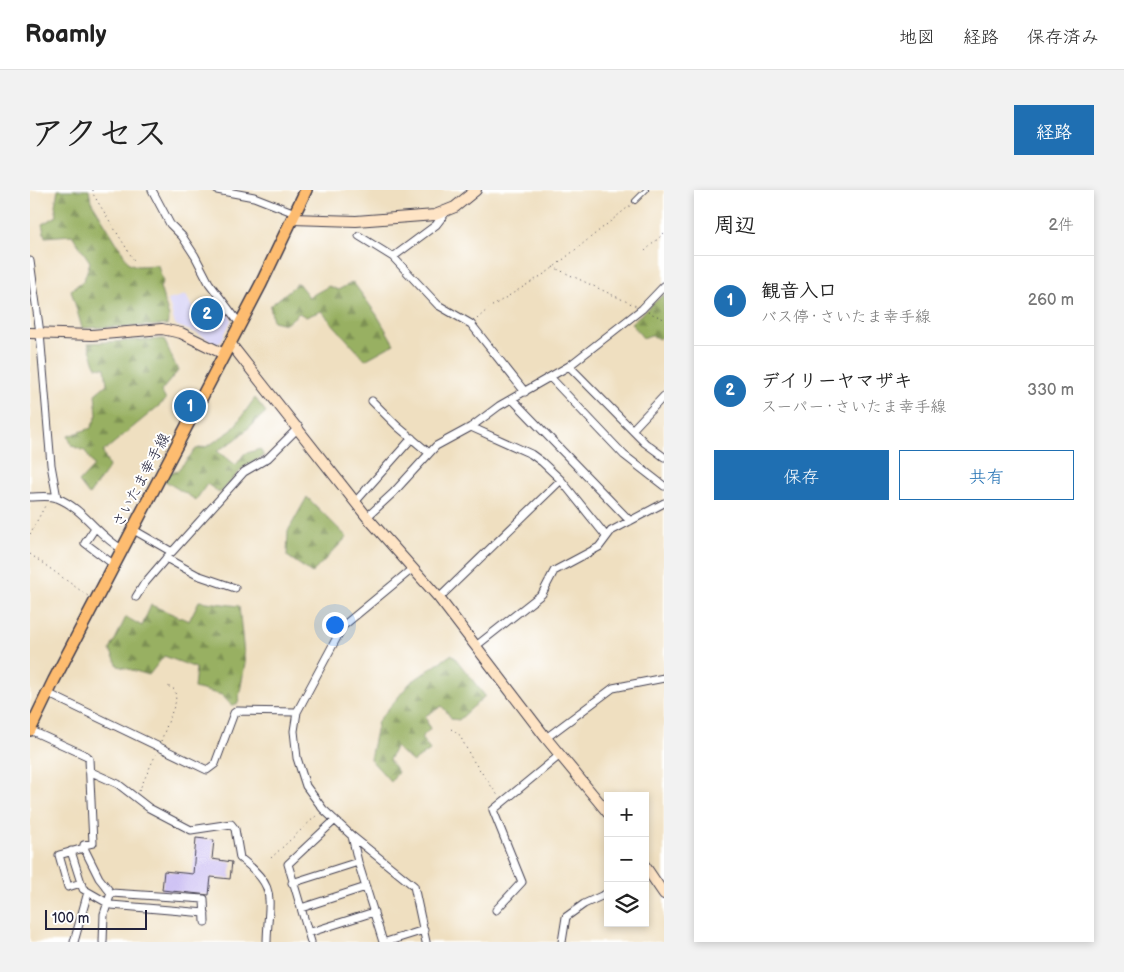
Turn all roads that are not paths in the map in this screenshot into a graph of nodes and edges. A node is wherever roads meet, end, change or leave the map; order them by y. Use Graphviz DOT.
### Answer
graph roads {
  1 [pos="152,190"];
  2 [pos="217,190"];
  3 [pos="306,190"];
  4 [pos="476,190"];
  5 [pos="646,190"];
  6 [pos="635,201"];
  7 [pos="446,212"];
  8 [pos="294,216"];
  9 [pos="359,236"];
  10 [pos="393,257"];
  11 [pos="30,261"];
  12 [pos="664,286"];
  13 [pos="240,324"];
  14 [pos="35,333"];
  15 [pos="230,343"];
  16 [pos="224,354"];
  17 [pos="569,366"];
  18 [pos="550,377"];
  19 [pos="525,392"];
  20 [pos="664,396"];
  21 [pos="512,400"];
  22 [pos="372,401"];
  23 [pos="299,427"];
  24 [pos="471,427"];
  25 [pos="632,430"];
  26 [pos="412,438"];
  27 [pos="429,453"];
  28 [pos="664,457"];
  29 [pos="561,480"];
  30 [pos="664,486"];
  31 [pos="30,497"];
  32 [pos="57,498"];
  33 [pos="356,501"];
  34 [pos="664,503"];
  35 [pos="367,517"];
  36 [pos="630,520"];
  37 [pos="95,528"];
  38 [pos="132,529"];
  39 [pos="606,536"];
  40 [pos="122,549"];
  41 [pos="169,555"];
  42 [pos="113,564"];
  43 [pos="412,569"];
  44 [pos="235,588"];
  45 [pos="136,597"];
  46 [pos="439,598"];
  47 [pos="476,646"];
  48 [pos="664,678"];
  49 [pos="47,693"];
  50 [pos="296,712"];
  51 [pos="30,730"];
  52 [pos="546,738"];
  53 [pos="560,754"];
  54 [pos="89,771"];
  55 [pos="604,808"];
  56 [pos="336,820"];
  57 [pos="352,836"];
  58 [pos="84,848"];
  59 [pos="71,851"];
  60 [pos="358,862"];
  61 [pos="649,873"];
  62 [pos="81,883"];
  63 [pos="292,883"];
  64 [pos="366,887"];
  65 [pos="88,892"];
  66 [pos="111,893"];
  67 [pos="664,894"];
  68 [pos="604,895"];
  69 [pos="108,904"];
  70 [pos="301,908"];
  71 [pos="496,910"];
  72 [pos="374,912"];
  73 [pos="204,913"];
  74 [pos="205,922"];
  75 [pos="424,930"];
  76 [pos="308,933"];
  77 [pos="74,942"];
  78 [pos="103,942"];
  79 [pos="267,942"];
  80 [pos="311,942"];
  81 [pos="384,942"];
  82 [pos="426,942"];
  83 [pos="562,942"];
  1 -- 13 [label="street"];
  2 -- 8 [label="street"];
  3 -- 8 [label="main road, さいたま幸手線"];
  4 -- 7 [label="street"];
  5 -- 6 [label="lane"];
  7 -- 8 [label="street"];
  7 -- 10 [label="street"];
  8 -- 13 [label="main road, さいたま幸手線"];
  9 -- 10 [label="street"];
  10 -- 19 [label="street"];
  11 -- 14 [label="street"];
  12 -- 17 [label="street"];
  13 -- 15 [label="main road, さいたま幸手線"];
  14 -- 16 [label="street"];
  14 -- 32 [label="street"];
  15 -- 16 [label="main road, さいたま幸手線"];
  15 -- 23 [label="street"];
  16 -- 38 [label="main road, さいたま幸手線"];
  17 -- 18 [label="street"];
  17 -- 25 [label="street"];
  18 -- 19 [label="street"];
  18 -- 30 [label="street"];
  19 -- 21 [label="street"];
  20 -- 25 [label="street"];
  21 -- 24 [label="street"];
  21 -- 36 [label="street"];
  22 -- 26 [label="street"];
  23 -- 33 [label="street"];
  23 -- 41 [label="street"];
  24 -- 27 [label="street"];
  24 -- 29 [label="street"];
  25 -- 28 [label="street"];
  26 -- 27 [label="street"];
  26 -- 33 [label="street"];
  27 -- 35 [label="street"];
  29 -- 39 [label="street"];
  29 -- 46 [label="street"];
  31 -- 32 [label="street"];
  32 -- 37 [label="street"];
  33 -- 35 [label="street"];
  34 -- 36 [label="street"];
  35 -- 43 [label="street"];
  36 -- 39 [label="street"];
  37 -- 40 [label="street"];
  37 -- 42 [label="street"];
  38 -- 40 [label="main road, さいたま幸手線"];
  38 -- 41 [label="street"];
  39 -- 47 [label="street"];
  40 -- 42 [label="main road, さいたま幸手線"];
  41 -- 44 [label="street"];
  41 -- 45 [label="street"];
  42 -- 49 [label="main road, さいたま幸手線"];
  43 -- 46 [label="street"];
  43 -- 50 [label="street"];
  46 -- 47 [label="street"];
  47 -- 52 [label="street"];
  48 -- 52 [label="street"];
  49 -- 50 [label="street"];
  49 -- 51 [label="main road, さいたま幸手線"];
  50 -- 56 [label="street"];
  51 -- 54 [label="street"];
  52 -- 53 [label="street"];
  53 -- 55 [label="street"];
  53 -- 71 [label="street"];
  54 -- 58 [label="street"];
  54 -- 79 [label="street"];
  56 -- 57 [label="street"];
  56 -- 63 [label="street"];
  57 -- 60 [label="street"];
  57 -- 75 [label="street"];
  58 -- 59 [label="street"];
  58 -- 66 [label="street"];
  59 -- 62 [label="street"];
  59 -- 62 [label="street"];
  60 -- 63 [label="street"];
  60 -- 64 [label="street"];
  61 -- 67 [label="street"];
  62 -- 65 [label="street"];
  63 -- 70 [label="street"];
  64 -- 70 [label="street"];
  64 -- 72 [label="street"];
  65 -- 69 [label="street"];
  65 -- 77 [label="street"];
  66 -- 69 [label="street"];
  66 -- 73 [label="street"];
  68 -- 83 [label="street"];
  69 -- 73 [label="street"];
  69 -- 78 [label="street"];
  70 -- 76 [label="street"];
  72 -- 76 [label="street"];
  72 -- 81 [label="street"];
  73 -- 74 [label="street"];
  75 -- 81 [label="street"];
  75 -- 82 [label="street"];
  76 -- 80 [label="street"];
}
